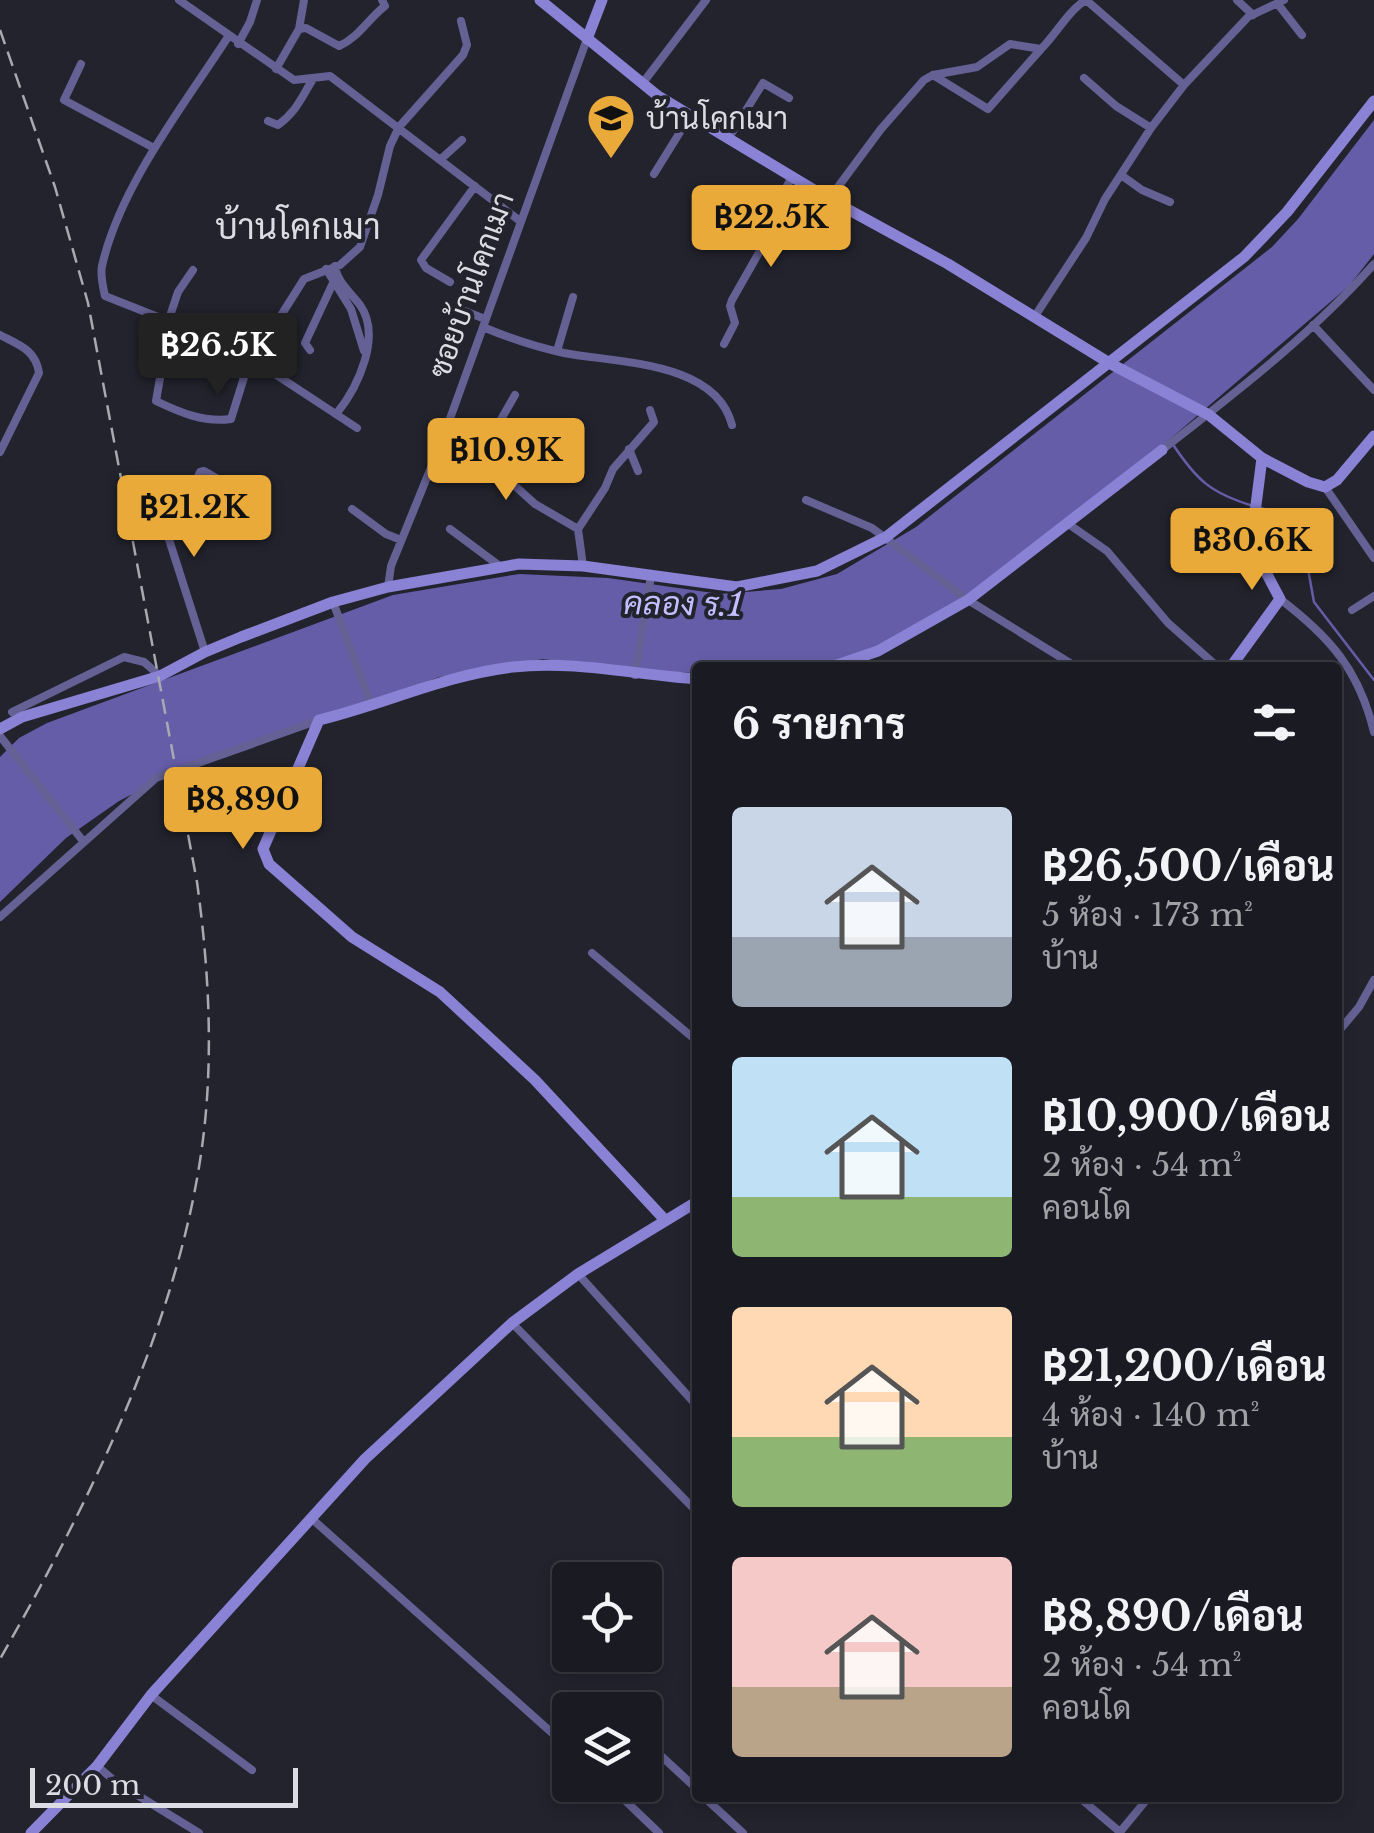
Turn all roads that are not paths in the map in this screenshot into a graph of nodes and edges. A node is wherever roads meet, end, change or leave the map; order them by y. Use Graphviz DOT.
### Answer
graph roads {
  1 [pos="179,0"];
  2 [pos="257,0"];
  3 [pos="304,0"];
  4 [pos="382,0"];
  5 [pos="540,0"];
  6 [pos="602,0"];
  7 [pos="706,0"];
  8 [pos="1237,0"];
  9 [pos="1281,2"];
  10 [pos="1252,15"];
  11 [pos="461,20"];
  12 [pos="299,29"];
  13 [pos="1302,35"];
  14 [pos="228,37"];
  15 [pos="587,39"];
  16 [pos="238,44"];
  17 [pos="1041,49"];
  18 [pos="81,64"];
  19 [pos="276,69"];
  20 [pos="933,75"];
  21 [pos="1084,78"];
  22 [pos="314,79"];
  23 [pos="642,84"];
  24 [pos="1184,85"];
  25 [pos="790,98"];
  26 [pos="1374,101"];
  27 [pos="690,116"];
  28 [pos="268,121"];
  29 [pos="399,126"];
  30 [pos="1151,128"];
  31 [pos="728,139"];
  32 [pos="462,140"];
  33 [pos="154,148"];
  34 [pos="441,159"];
  35 [pos="654,174"];
  36 [pos="1120,175"];
  37 [pos="792,177"];
  38 [pos="475,186"];
  39 [pos="829,199"];
  40 [pos="1170,202"];
  41 [pos="520,221"];
  42 [pos="1374,264"];
  43 [pos="330,268"];
  44 [pos="193,270"];
  45 [pos="333,282"];
  46 [pos="450,282"];
  47 [pos="573,297"];
  48 [pos="456,308"];
  49 [pos="1035,316"];
  50 [pos="168,322"];
  51 [pos="484,323"];
  52 [pos="1314,325"];
  53 [pos="0,335"];
  54 [pos="724,344"];
  55 [pos="310,350"];
  56 [pos="557,351"];
  57 [pos="364,356"];
  58 [pos="255,360"];
  59 [pos="1111,364"];
  60 [pos="160,378"];
  61 [pos="1374,390"];
  62 [pos="515,394"];
  63 [pos="650,410"];
  64 [pos="337,414"];
  65 [pos="1208,415"];
  66 [pos="732,425"];
  67 [pos="357,428"];
  68 [pos="1374,436"];
  69 [pos="443,438"];
  70 [pos="629,450"];
  71 [pos="1162,450"];
  72 [pos="0,452"];
  73 [pos="1262,458"];
  74 [pos="476,461"];
  75 [pos="638,471"];
  76 [pos="1324,487"];
  77 [pos="602,492"];
  78 [pos="614,497"];
  79 [pos="806,500"];
  80 [pos="352,509"];
  81 [pos="180,515"];
  82 [pos="1067,524"];
  83 [pos="450,529"];
  84 [pos="578,530"];
  85 [pos="886,537"];
  86 [pos="402,540"];
  87 [pos="1374,558"];
  88 [pos="583,566"];
  89 [pos="501,567"];
  90 [pos="651,576"];
  91 [pos="388,587"];
  92 [pos="1374,596"];
  93 [pos="1280,599"];
  94 [pos="968,600"];
  95 [pos="334,607"];
  96 [pos="1352,610"];
  97 [pos="205,652"];
  98 [pos="846,662"];
  99 [pos="1068,662"];
  100 [pos="1213,662"];
  101 [pos="1234,662"];
  102 [pos="634,675"];
  103 [pos="160,676"];
  104 [pos="692,679"];
  105 [pos="369,700"];
  106 [pos="0,706"];
  107 [pos="17,714"];
  108 [pos="319,720"];
  109 [pos="0,729"];
  110 [pos="1374,732"];
  111 [pos="0,736"];
  112 [pos="83,841"];
  113 [pos="0,917"];
  114 [pos="592,953"];
  115 [pos="1374,980"];
  116 [pos="1342,1027"];
  117 [pos="692,1037"];
  118 [pos="692,1204"];
  119 [pos="665,1220"];
  120 [pos="578,1274"];
  121 [pos="512,1323"];
  122 [pos="692,1400"];
  123 [pos="692,1507"];
  124 [pos="311,1518"];
  125 [pos="151,1694"];
  126 [pos="552,1733"];
  127 [pos="662,1757"];
  128 [pos="97,1766"];
  129 [pos="252,1770"];
  130 [pos="692,1784"];
  131 [pos="627,1802"];
  132 [pos="709,1802"];
  133 [pos="1085,1802"];
  134 [pos="1145,1802"];
  135 [pos="38,1831"];
  136 [pos="199,1833"];
  137 [pos="658,1833"];
  138 [pos="742,1833"];
  1 -- 14 [label="street"];
  2 -- 16 [label="street"];
  3 -- 12 [label="street"];
  4 -- 12 [label="street"];
  5 -- 15 [label="street"];
  6 -- 15 [label="street, ซอยบ้านโคกเมา"];
  7 -- 23 [label="street"];
  8 -- 10 [label="street"];
  9 -- 10 [label="street"];
  9 -- 13 [label="street"];
  10 -- 24 [label="street"];
  11 -- 29 [label="street"];
  12 -- 19 [label="street"];
  14 -- 16 [label="street"];
  14 -- 33 [label="street"];
  15 -- 23 [label="street"];
  15 -- 41 [label="street, ซอยบ้านโคกเมา"];
  16 -- 19 [label="street"];
  17 -- 20 [label="street"];
  17 -- 20 [label="street"];
  17 -- 24 [label="street"];
  18 -- 33 [label="street"];
  19 -- 22 [label="street"];
  20 -- 39 [label="street"];
  21 -- 30 [label="street"];
  22 -- 28 [label="street"];
  22 -- 29 [label="street"];
  23 -- 27 [label="street"];
  24 -- 30 [label="street"];
  25 -- 31 [label="street"];
  26 -- 59 [label="street"];
  27 -- 31 [label="street"];
  27 -- 35 [label="street"];
  29 -- 34 [label="street"];
  29 -- 43 [label="street"];
  30 -- 36 [label="street"];
  31 -- 37 [label="street"];
  32 -- 34 [label="street"];
  33 -- 50 [label="street"];
  34 -- 38 [label="street"];
  36 -- 40 [label="street"];
  36 -- 49 [label="street"];
  37 -- 39 [label="street"];
  37 -- 54 [label="street"];
  38 -- 41 [label="street"];
  38 -- 46 [label="street"];
  39 -- 49 [label="street"];
  41 -- 51 [label="street, ซอยบ้านโคกเมา"];
  42 -- 52 [label="street"];
  43 -- 45 [label="street"];
  43 -- 57 [label="street"];
  43 -- 58 [label="street"];
  44 -- 50 [label="street"];
  45 -- 55 [label="street"];
  45 -- 57 [label="street"];
  47 -- 56 [label="street"];
  48 -- 51 [label="street"];
  49 -- 59 [label="street"];
  50 -- 58 [label="street"];
  51 -- 56 [label="street"];
  51 -- 69 [label="street, ซอยบ้านโคกเมา"];
  52 -- 61 [label="street"];
  52 -- 65 [label="street"];
  53 -- 72 [label="street"];
  56 -- 66 [label="street"];
  57 -- 64 [label="street"];
  58 -- 60 [label="street"];
  58 -- 64 [label="street"];
  59 -- 65 [label="street"];
  59 -- 85 [label="street"];
  62 -- 74 [label="street"];
  63 -- 70 [label="street"];
  64 -- 67 [label="street"];
  65 -- 71 [label="street"];
  65 -- 73 [label="street"];
  68 -- 76 [label="street"];
  69 -- 74 [label="street"];
  69 -- 86 [label="street, ซอยบ้านโคกเมา"];
  70 -- 75 [label="street"];
  70 -- 77 [label="street"];
  71 -- 82 [label="street"];
  73 -- 76 [label="street"];
  73 -- 93 [label="street"];
  74 -- 84 [label="street"];
  76 -- 87 [label="street"];
  77 -- 78 [label="street"];
  77 -- 84 [label="street"];
  79 -- 85 [label="street"];
  80 -- 86 [label="street"];
  81 -- 81 [label="street"];
  81 -- 97 [label="street"];
  82 -- 94 [label="street"];
  82 -- 100 [label="street"];
  83 -- 89 [label="street"];
  84 -- 88 [label="street"];
  85 -- 90 [label="street"];
  85 -- 94 [label="street"];
  86 -- 91 [label="street, ซอยบ้านโคกเมา"];
  88 -- 89 [label="street"];
  88 -- 90 [label="street"];
  89 -- 91 [label="street"];
  90 -- 102 [label="street"];
  91 -- 95 [label="street"];
  92 -- 96 [label="street"];
  93 -- 101 [label="street"];
  93 -- 110 [label="street"];
  94 -- 98 [label="street"];
  94 -- 99 [label="street"];
  95 -- 97 [label="street"];
  95 -- 105 [label="street"];
  97 -- 103 [label="street"];
  102 -- 104 [label="street"];
  102 -- 105 [label="street"];
  103 -- 107 [label="street"];
  103 -- 107 [label="street"];
  105 -- 108 [label="street"];
  106 -- 107 [label="street"];
  107 -- 109 [label="street"];
  108 -- 112 [label="street"];
  108 -- 119 [label="street"];
  111 -- 112 [label="street"];
  112 -- 113 [label="street"];
  114 -- 117 [label="street"];
  115 -- 116 [label="street"];
  118 -- 119 [label="street"];
  119 -- 120 [label="street"];
  120 -- 121 [label="street"];
  120 -- 122 [label="street"];
  121 -- 123 [label="street"];
  121 -- 124 [label="street"];
  124 -- 125 [label="street"];
  124 -- 126 [label="street"];
  125 -- 128 [label="street"];
  125 -- 129 [label="street"];
  127 -- 130 [label="street"];
  128 -- 135 [label="street"];
  128 -- 136 [label="street"];
  131 -- 137 [label="street"];
  132 -- 138 [label="street"];
  133 -- 134 [label="street"];
}
